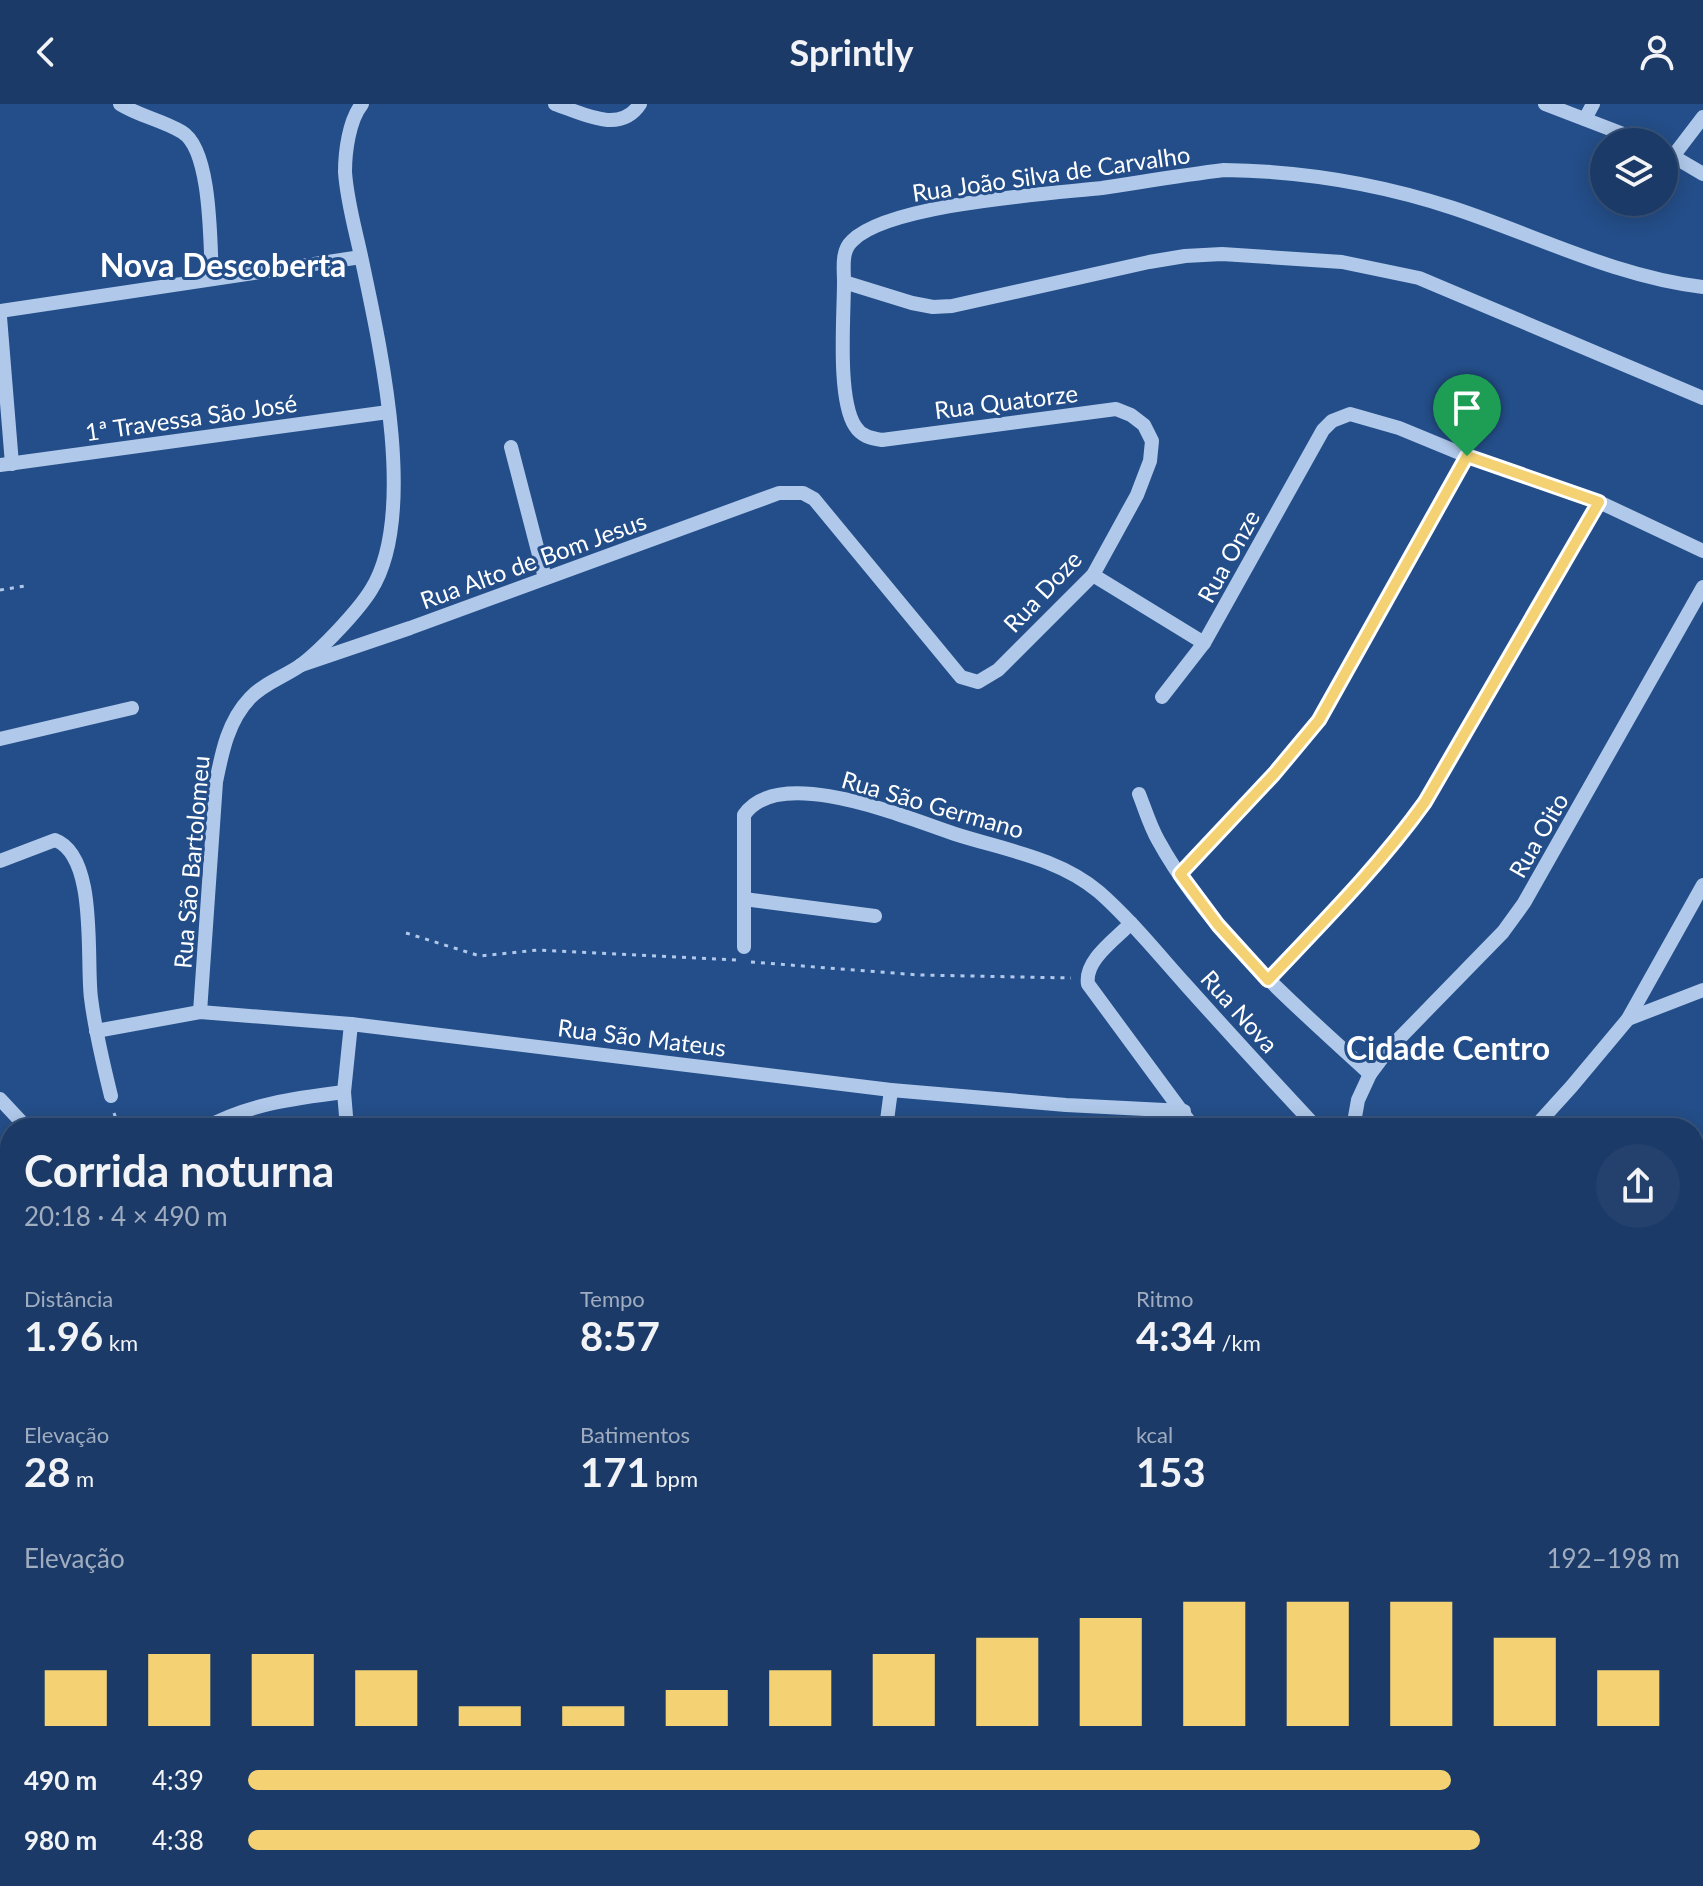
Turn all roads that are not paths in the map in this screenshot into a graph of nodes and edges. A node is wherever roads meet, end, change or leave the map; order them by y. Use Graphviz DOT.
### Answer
graph roads {
  1 [pos="120,104"];
  2 [pos="555,104"];
  3 [pos="640,104"];
  4 [pos="1545,104"];
  5 [pos="1593,104"];
  6 [pos="359,108"];
  7 [pos="1703,117"];
  8 [pos="1585,119"];
  9 [pos="1608,128"];
  10 [pos="1678,143"];
  11 [pos="1678,159"];
  12 [pos="1703,174"];
  13 [pos="361,257"];
  14 [pos="212,279"];
  15 [pos="844,282"];
  16 [pos="1703,287"];
  17 [pos="0,311"];
  18 [pos="0,317"];
  19 [pos="1703,398"];
  20 [pos="388,412"];
  21 [pos="1152,441"];
  22 [pos="511,447"];
  23 [pos="1467,456"];
  24 [pos="6,464"];
  25 [pos="1599,502"];
  26 [pos="1703,551"];
  27 [pos="1093,575"];
  28 [pos="545,578"];
  29 [pos="1703,587"];
  30 [pos="1204,643"];
  31 [pos="301,665"];
  32 [pos="950,666"];
  33 [pos="1162,697"];
  34 [pos="132,708"];
  35 [pos="0,739"];
  36 [pos="1139,794"];
  37 [pos="0,861"];
  38 [pos="1180,874"];
  39 [pos="1703,885"];
  40 [pos="744,899"];
  41 [pos="875,916"];
  42 [pos="1131,923"];
  43 [pos="744,947"];
  44 [pos="1268,980"];
  45 [pos="1703,990"];
  46 [pos="200,1012"];
  47 [pos="1628,1019"];
  48 [pos="351,1024"];
  49 [pos="96,1031"];
  50 [pos="1370,1074"];
  51 [pos="891,1090"];
  52 [pos="344,1092"];
  53 [pos="111,1096"];
  54 [pos="0,1099"];
  55 [pos="1184,1111"];
  56 [pos="18,1118"];
  57 [pos="228,1118"];
  58 [pos="346,1118"];
  59 [pos="887,1118"];
  60 [pos="1188,1118"];
  61 [pos="1308,1118"];
  62 [pos="1355,1118"];
  63 [pos="1543,1118"];
  1 -- 14 [label="street"];
  2 -- 3 [label="street"];
  4 -- 8 [label="street"];
  5 -- 8 [label="street"];
  6 -- 13 [label="street"];
  7 -- 10 [label="street"];
  8 -- 9 [label="street"];
  11 -- 12 [label="street"];
  13 -- 14 [label="street"];
  13 -- 20 [label="street"];
  14 -- 17 [label="street"];
  15 -- 16 [label="street, Rua João Silva de Carvalho"];
  15 -- 19 [label="street"];
  15 -- 21 [label="street, Rua Quatorze"];
  18 -- 24 [label="street"];
  20 -- 24 [label="street, 1ª Travessa São José"];
  20 -- 31 [label="street"];
  21 -- 27 [label="street, Rua Doze"];
  22 -- 28 [label="street"];
  23 -- 25 [label="street"];
  23 -- 30 [label="street, Rua Onze"];
  23 -- 38 [label="street"];
  25 -- 26 [label="street"];
  25 -- 44 [label="street"];
  27 -- 30 [label="street"];
  27 -- 32 [label="street, Rua Doze"];
  28 -- 31 [label="street, Rua Alto de Bom Jesus"];
  28 -- 32 [label="street, Rua Alto de Bom Jesus"];
  29 -- 50 [label="street, Rua Oito"];
  30 -- 33 [label="street, Rua Onze"];
  31 -- 46 [label="street, Rua São Bartolomeu"];
  34 -- 35 [label="street"];
  36 -- 38 [label="street"];
  37 -- 49 [label="street"];
  38 -- 44 [label="street"];
  39 -- 47 [label="street"];
  40 -- 41 [label="street"];
  40 -- 42 [label="street, Rua São Germano"];
  40 -- 43 [label="street, Rua São Germano"];
  42 -- 55 [label="street"];
  42 -- 61 [label="street, Rua Nova"];
  44 -- 50 [label="street"];
  45 -- 47 [label="street"];
  46 -- 48 [label="street, Rua São Mateus"];
  46 -- 49 [label="street, Rua São Mateus"];
  47 -- 63 [label="street"];
  48 -- 51 [label="street, Rua São Mateus"];
  48 -- 52 [label="street"];
  49 -- 53 [label="street"];
  50 -- 62 [label="street, Rua Oito"];
  51 -- 55 [label="street, Rua São Mateus"];
  51 -- 59 [label="street"];
  52 -- 57 [label="street"];
  52 -- 58 [label="street"];
  54 -- 56 [label="street"];
  55 -- 60 [label="street"];
}
